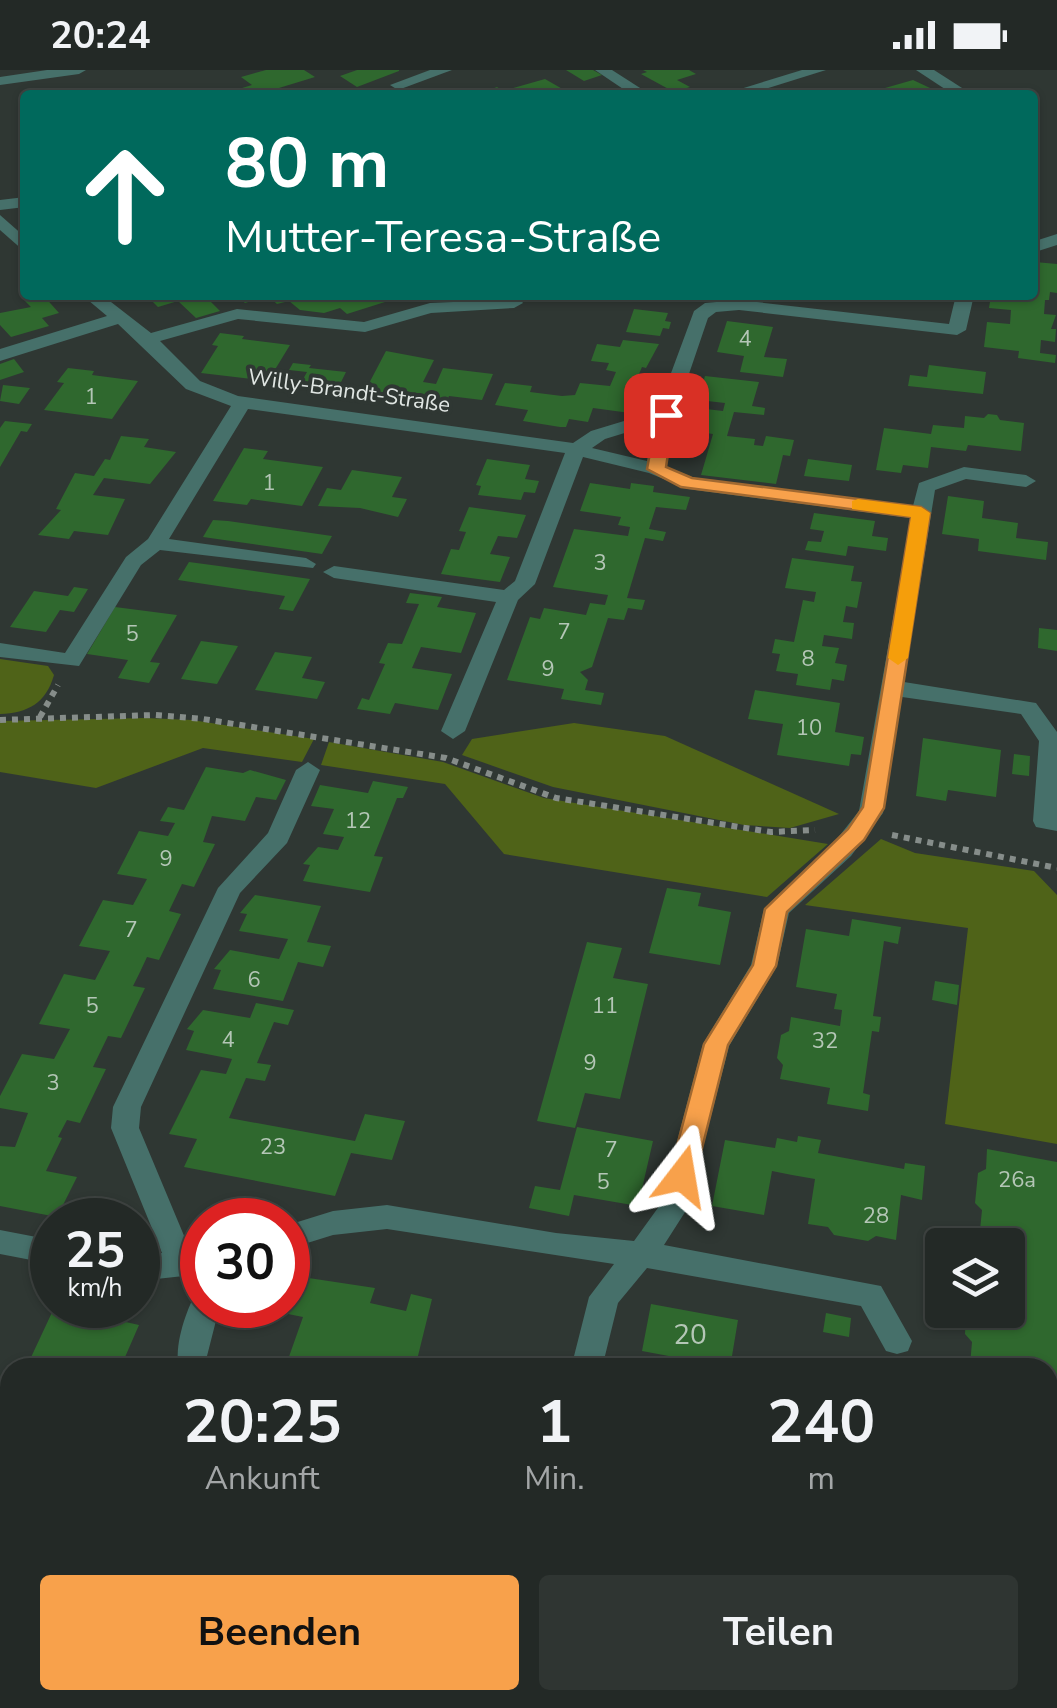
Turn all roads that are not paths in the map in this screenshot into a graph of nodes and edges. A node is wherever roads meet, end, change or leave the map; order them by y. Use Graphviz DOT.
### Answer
graph roads {
  1 [pos="79,70"];
  2 [pos="445,70"];
  3 [pos="602,70"];
  4 [pos="819,70"];
  5 [pos="923,70"];
  6 [pos="0,81"];
  7 [pos="398,85"];
  8 [pos="635,90"];
  9 [pos="747,90"];
  10 [pos="957,90"];
  11 [pos="0,220"];
  12 [pos="20,242"];
  13 [pos="98,300"];
  14 [pos="705,300"];
  15 [pos="964,300"];
  16 [pos="514,303"];
  17 [pos="700,316"];
  18 [pos="122,318"];
  19 [pos="148,339"];
  20 [pos="0,355"];
  21 [pos="242,402"];
  22 [pos="666,415"];
  23 [pos="576,450"];
  24 [pos="656,469"];
  25 [pos="1026,481"];
  26 [pos="921,513"];
  27 [pos="156,543"];
  28 [pos="306,564"];
  29 [pos="334,572"];
  30 [pos="509,597"];
  31 [pos="0,650"];
  32 [pos="893,688"];
  33 [pos="453,731"];
  34 [pos="308,770"];
  35 [pos="1057,824"];
  36 [pos="310,1230"];
  37 [pos="180,1240"];
  38 [pos="0,1242"];
  39 [pos="30,1248"];
  40 [pos="641,1254"];
  41 [pos="199,1328"];
  42 [pos="898,1341"];
  43 [pos="192,1358"];
  44 [pos="589,1358"];
  1 -- 6 [label="street"];
  2 -- 7 [label="street"];
  3 -- 8 [label="street"];
  4 -- 9 [label="street"];
  5 -- 10 [label="street"];
  11 -- 12 [label="street"];
  13 -- 18 [label="street, Willy-Brandt-Straße"];
  14 -- 17 [label="street"];
  15 -- 17 [label="street"];
  16 -- 19 [label="street"];
  17 -- 22 [label="street"];
  18 -- 19 [label="street, Willy-Brandt-Straße"];
  18 -- 20 [label="street"];
  19 -- 21 [label="street, Willy-Brandt-Straße"];
  21 -- 23 [label="street, Willy-Brandt-Straße"];
  21 -- 27 [label="street"];
  22 -- 23 [label="street"];
  22 -- 24 [label="street"];
  23 -- 24 [label="street, Willy-Brandt-Straße"];
  23 -- 30 [label="street"];
  24 -- 26 [label="street, Willy-Brandt-Straße"];
  25 -- 26 [label="street"];
  26 -- 32 [label="street"];
  27 -- 28 [label="street"];
  27 -- 31 [label="street"];
  29 -- 30 [label="street"];
  30 -- 33 [label="street"];
  32 -- 35 [label="street"];
  32 -- 40 [label="street"];
  34 -- 37 [label="street"];
  36 -- 40 [label="street"];
  38 -- 39 [label="street"];
  40 -- 42 [label="street"];
  40 -- 44 [label="street"];
  41 -- 43 [label="street"];
}
